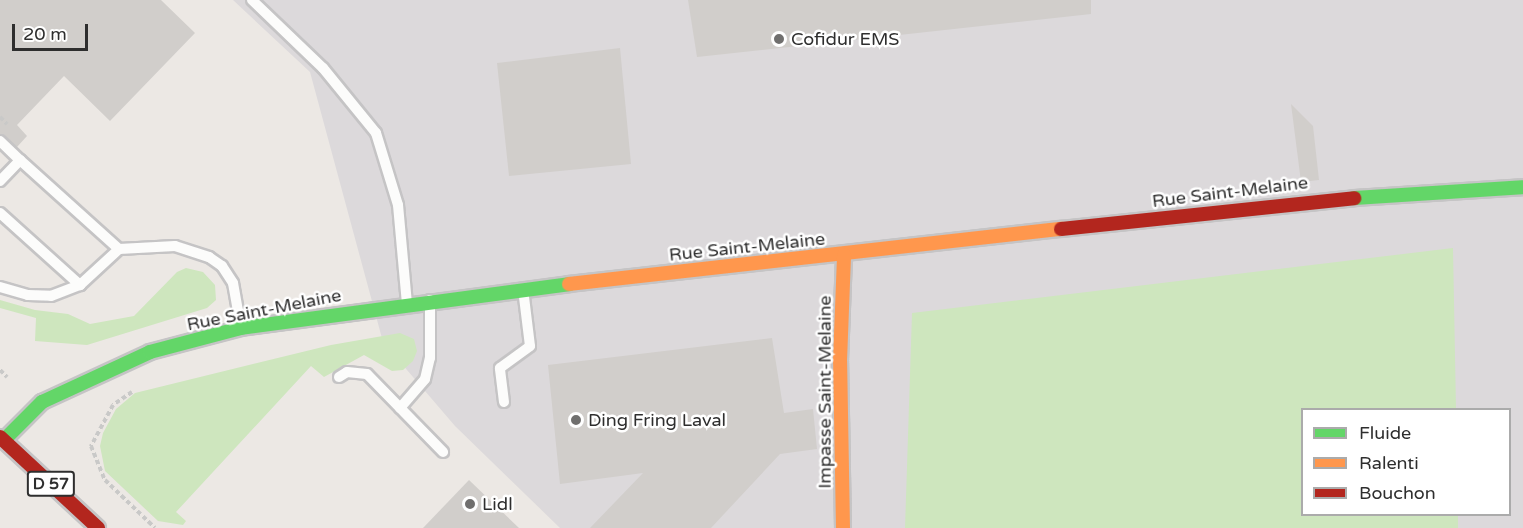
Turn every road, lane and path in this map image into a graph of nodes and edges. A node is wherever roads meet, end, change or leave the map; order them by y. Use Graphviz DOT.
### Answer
graph roads {
  1 [pos="252,0"];
  2 [pos="0,141"];
  3 [pos="20,160"];
  4 [pos="0,180"];
  5 [pos="1523,188"];
  6 [pos="0,213"];
  7 [pos="119,249"];
  8 [pos="844,255"];
  9 [pos="80,285"];
  10 [pos="0,287"];
  11 [pos="523,289"];
  12 [pos="430,300"];
  13 [pos="407,303"];
  14 [pos="241,328"];
  15 [pos="0,370"];
  16 [pos="7,377"];
  17 [pos="339,377"];
  18 [pos="138,387"];
  19 [pos="504,402"];
  20 [pos="400,408"];
  21 [pos="1,436"];
  22 [pos="443,452"];
  23 [pos="98,528"];
  24 [pos="155,528"];
  25 [pos="843,528"];
  1 -- 13 [label="lane"];
  2 -- 3 [label="lane"];
  3 -- 4 [label="lane"];
  3 -- 7 [label="lane"];
  5 -- 8 [label="main road, Rue Saint-Melaine"];
  6 -- 9 [label="lane"];
  7 -- 9 [label="lane"];
  7 -- 14 [label="lane"];
  8 -- 11 [label="main road, Rue Saint-Melaine"];
  8 -- 25 [label="main road, Impasse Saint-Melaine"];
  9 -- 10 [label="lane"];
  11 -- 12 [label="main road, Rue Saint-Melaine"];
  11 -- 19 [label="lane"];
  12 -- 13 [label="main road, Rue Saint-Melaine"];
  12 -- 20 [label="lane"];
  13 -- 14 [label="main road, Rue Saint-Melaine"];
  14 -- 21 [label="main road, Rue Saint-Melaine"];
  15 -- 16 [label="path"];
  17 -- 20 [label="lane"];
  18 -- 24 [label="path"];
  20 -- 22 [label="lane"];
  21 -- 23 [label="main road, D 57"];
}
